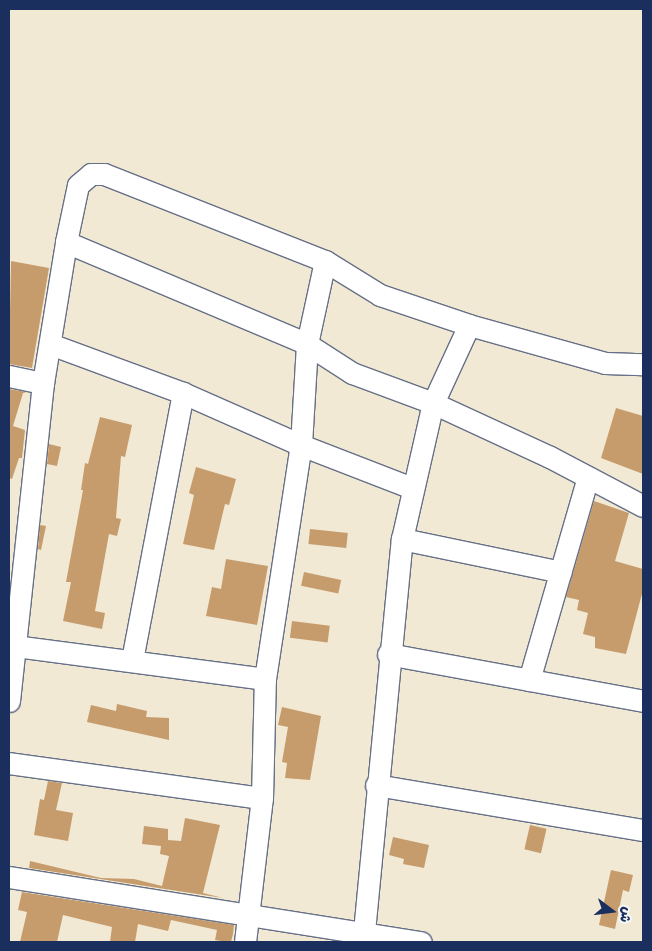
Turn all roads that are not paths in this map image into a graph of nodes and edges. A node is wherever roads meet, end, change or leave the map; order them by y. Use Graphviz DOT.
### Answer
graph roads {
  1 [pos="66,242"];
  2 [pos="325,261"];
  3 [pos="469,326"];
  4 [pos="50,344"];
  5 [pos="307,344"];
  6 [pos="643,364"];
  7 [pos="9,376"];
  8 [pos="43,383"];
  9 [pos="183,393"];
  10 [pos="433,403"];
  11 [pos="301,446"];
  12 [pos="588,477"];
  13 [pos="412,488"];
  14 [pos="643,506"];
  15 [pos="402,539"];
  16 [pos="561,572"];
  17 [pos="15,646"];
  18 [pos="388,654"];
  19 [pos="132,660"];
  20 [pos="11,674"];
  21 [pos="265,679"];
  22 [pos="529,680"];
  23 [pos="9,701"];
  24 [pos="643,701"];
  25 [pos="9,763"];
  26 [pos="376,785"];
  27 [pos="262,798"];
  28 [pos="643,830"];
  29 [pos="9,877"];
  30 [pos="249,915"];
  31 [pos="363,938"];
  32 [pos="245,942"];
  33 [pos="421,942"];
  1 -- 2 [label="street"];
  1 -- 4 [label="street"];
  1 -- 5 [label="street"];
  2 -- 3 [label="street"];
  2 -- 5 [label="street"];
  3 -- 6 [label="street"];
  3 -- 10 [label="street"];
  4 -- 8 [label="street"];
  4 -- 9 [label="street"];
  5 -- 10 [label="street"];
  5 -- 11 [label="street"];
  7 -- 8 [label="street"];
  8 -- 17 [label="street"];
  9 -- 11 [label="street"];
  9 -- 19 [label="street"];
  10 -- 12 [label="street"];
  10 -- 13 [label="street"];
  11 -- 13 [label="street"];
  11 -- 21 [label="street"];
  12 -- 14 [label="street"];
  12 -- 16 [label="street"];
  13 -- 15 [label="street"];
  15 -- 16 [label="street"];
  15 -- 18 [label="street"];
  16 -- 22 [label="street"];
  17 -- 19 [label="street"];
  17 -- 20 [label="street"];
  18 -- 22 [label="street"];
  18 -- 26 [label="street"];
  19 -- 21 [label="street"];
  20 -- 23 [label="street"];
  21 -- 27 [label="street"];
  22 -- 24 [label="street"];
  25 -- 27 [label="street"];
  26 -- 28 [label="street"];
  26 -- 31 [label="street"];
  27 -- 30 [label="street"];
  29 -- 30 [label="street"];
  30 -- 31 [label="street"];
  30 -- 32 [label="street"];
  31 -- 33 [label="street"];
}
